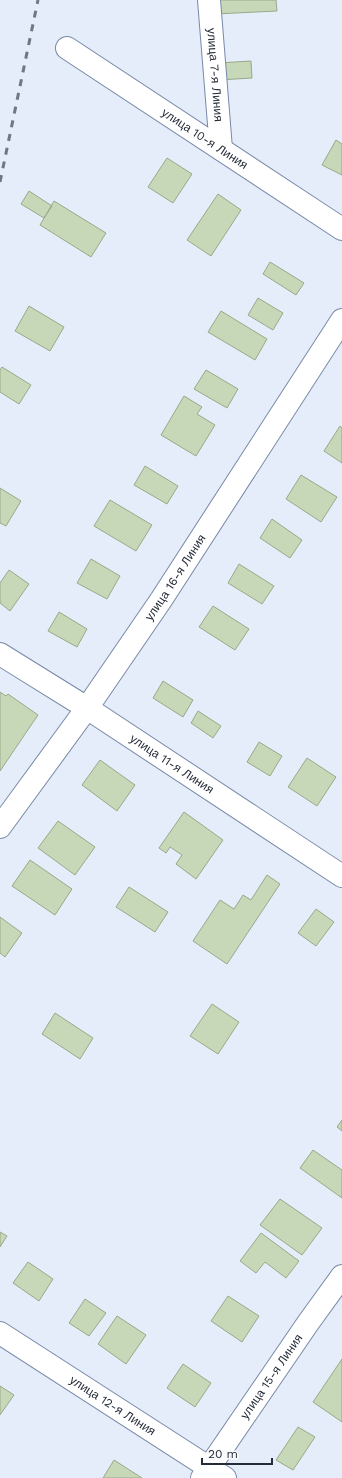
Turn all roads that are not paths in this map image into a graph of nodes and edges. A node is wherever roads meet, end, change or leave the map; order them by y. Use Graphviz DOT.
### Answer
graph roads {
  1 [pos="209,0"];
  2 [pos="67,48"];
  3 [pos="221,149"];
  4 [pos="342,229"];
  5 [pos="342,320"];
  6 [pos="0,654"];
  7 [pos="87,708"];
  8 [pos="0,828"];
  9 [pos="342,876"];
  10 [pos="342,1276"];
  11 [pos="0,1333"];
  12 [pos="212,1475"];
  1 -- 3 [label="street, улица 7-я Линия"];
  2 -- 3 [label="street, улица 10-я Линия"];
  3 -- 4 [label="street, улица 10-я Линия"];
  5 -- 7 [label="street, улица 16-я Линия"];
  6 -- 7 [label="street, улица 11-я Линия"];
  7 -- 8 [label="street, улица 16-я Линия"];
  7 -- 9 [label="street, улица 11-я Линия"];
  10 -- 12 [label="street, улица 15-я Линия"];
  11 -- 12 [label="street, улица 12-я Линия"];
}
